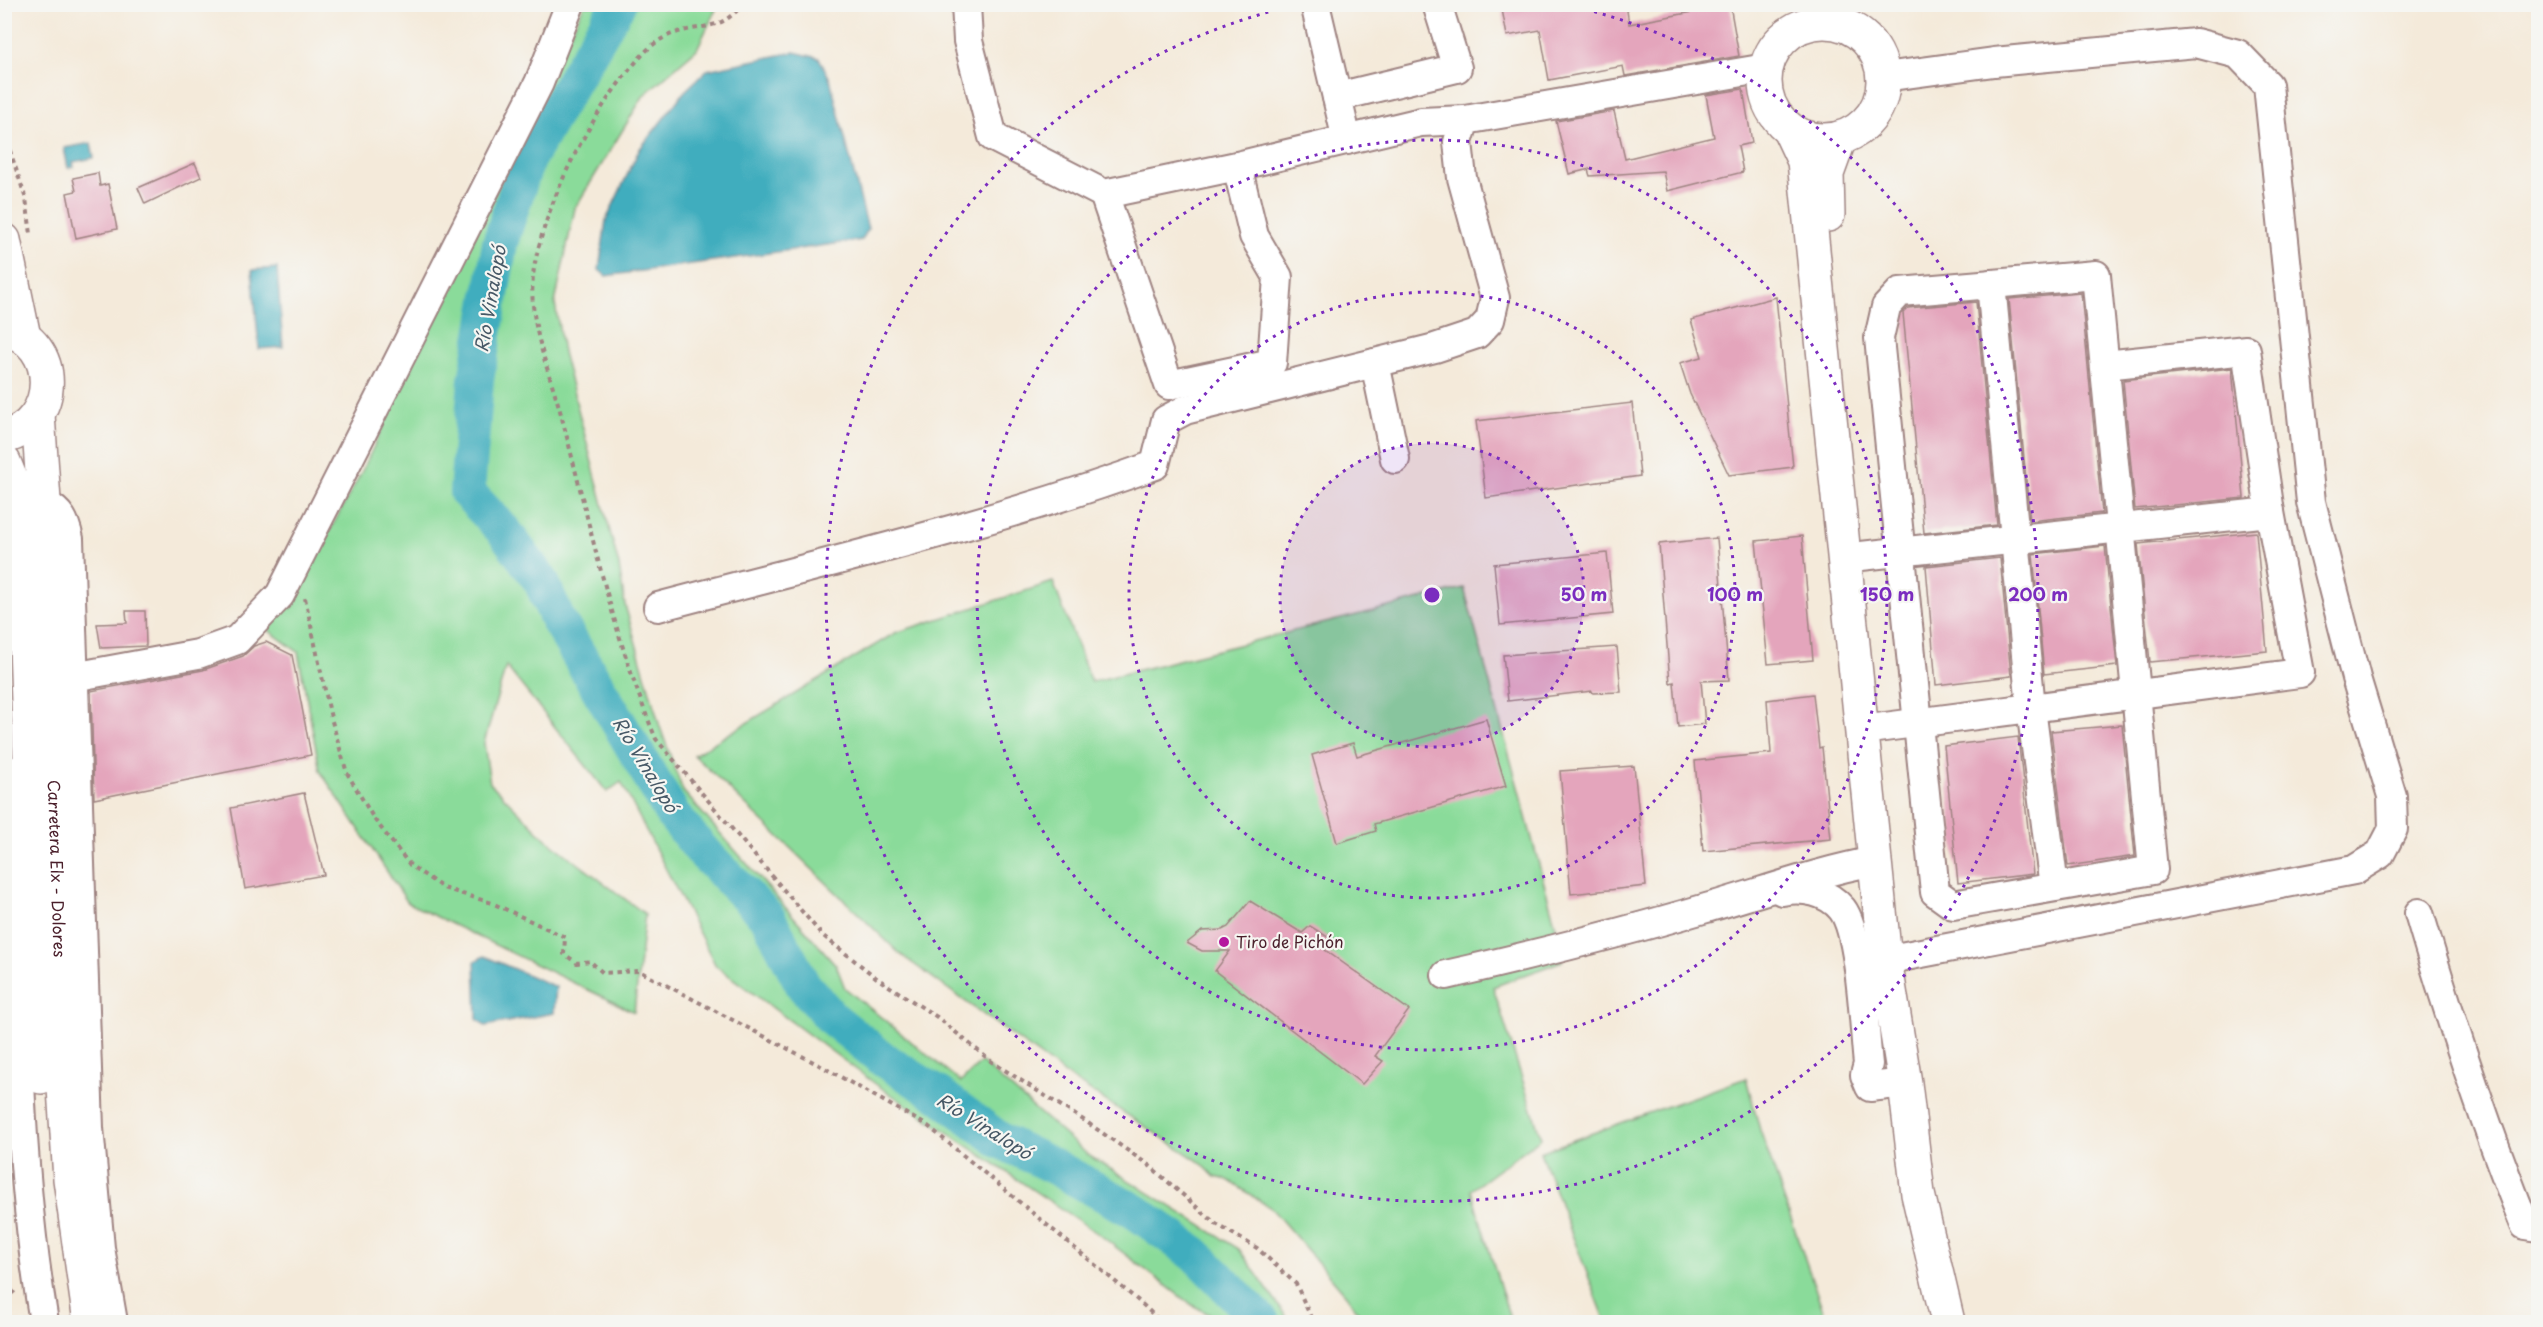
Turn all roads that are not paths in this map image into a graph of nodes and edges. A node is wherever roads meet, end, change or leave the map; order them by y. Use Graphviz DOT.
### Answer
graph roads {
  1 [pos="570,4"];
  2 [pos="966,4"];
  3 [pos="1315,4"];
  4 [pos="1437,4"];
  5 [pos="1802,14"];
  6 [pos="1766,68"];
  7 [pos="1884,77"];
  8 [pos="1337,97"];
  9 [pos="1465,120"];
  10 [pos="1789,129"];
  11 [pos="1840,138"];
  12 [pos="1347,140"];
  13 [pos="1237,166"];
  14 [pos="1104,194"];
  15 [pos="4,240"];
  16 [pos="1991,284"];
  17 [pos="14,333"];
  18 [pos="1375,363"];
  19 [pos="2105,364"];
  20 [pos="38,415"];
  21 [pos="4,437"];
  22 [pos="1395,459"];
  23 [pos="4,462"];
  24 [pos="2310,487"];
  25 [pos="44,503"];
  26 [pos="2269,504"];
  27 [pos="2120,528"];
  28 [pos="2015,539"];
  29 [pos="1902,550"];
  30 [pos="1860,556"];
  31 [pos="658,607"];
  32 [pos="26,635"];
  33 [pos="73,677"];
  34 [pos="2136,694"];
  35 [pos="2031,708"];
  36 [pos="1919,722"];
  37 [pos="1877,728"];
  38 [pos="1875,861"];
  39 [pos="2054,887"];
  40 [pos="1739,899"];
  41 [pos="2419,913"];
  42 [pos="1892,959"];
  43 [pos="1446,975"];
  44 [pos="1905,1083"];
  45 [pos="2538,1227"];
  46 [pos="1943,1321"];
  47 [pos="44,1323"];
  48 [pos="67,1323"];
  49 [pos="90,1323"];
  50 [pos="113,1323"];
  1 -- 33 [label="street"];
  2 -- 14 [label="street"];
  3 -- 8 [label="street"];
  4 -- 8 [label="street"];
  5 -- 6 [label="main road"];
  5 -- 7 [label="main road"];
  6 -- 9 [label="street"];
  6 -- 10 [label="main road"];
  7 -- 11 [label="main road"];
  7 -- 24 [label="street"];
  8 -- 12 [label="street"];
  9 -- 12 [label="street"];
  9 -- 18 [label="street"];
  10 -- 11 [label="main road"];
  10 -- 38 [label="main road"];
  11 -- 30 [label="main road"];
  12 -- 13 [label="street"];
  13 -- 14 [label="street"];
  13 -- 14 [label="street"];
  15 -- 17 [label="main road"];
  16 -- 19 [label="street"];
  16 -- 28 [label="street"];
  16 -- 29 [label="street"];
  17 -- 20 [label="main road"];
  18 -- 22 [label="street"];
  18 -- 31 [label="street"];
  19 -- 26 [label="street"];
  19 -- 27 [label="street"];
  20 -- 21 [label="main road"];
  20 -- 25 [label="main road, Carretera Elx - Dolores"];
  23 -- 32 [label="main road, Carretera Elx - Dolores"];
  24 -- 26 [label="street"];
  24 -- 42 [label="street"];
  25 -- 33 [label="street"];
  25 -- 49 [label="main road, Carretera Elx - Dolores"];
  26 -- 27 [label="street"];
  26 -- 34 [label="street"];
  27 -- 28 [label="street"];
  27 -- 34 [label="street"];
  28 -- 29 [label="street"];
  28 -- 35 [label="street"];
  29 -- 30 [label="street"];
  29 -- 36 [label="street"];
  30 -- 37 [label="main road"];
  32 -- 47 [label="street"];
  32 -- 48 [label="main road, Carretera Elx - Dolores"];
  33 -- 50 [label="street"];
  34 -- 35 [label="street"];
  34 -- 39 [label="street"];
  35 -- 36 [label="street"];
  35 -- 39 [label="street"];
  36 -- 37 [label="street"];
  36 -- 39 [label="street"];
  37 -- 42 [label="main road"];
  38 -- 40 [label="street"];
  38 -- 42 [label="main road"];
  40 -- 43 [label="street"];
  40 -- 44 [label="street"];
  41 -- 45 [label="street"];
  42 -- 44 [label="main road"];
  44 -- 46 [label="main road"];
}
